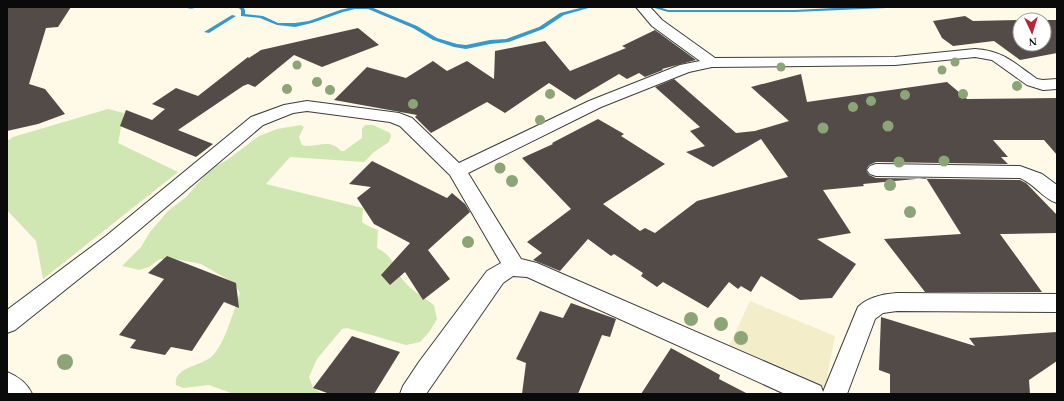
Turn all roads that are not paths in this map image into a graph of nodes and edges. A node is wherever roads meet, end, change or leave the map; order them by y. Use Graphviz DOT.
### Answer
graph roads {
  1 [pos="643,7"];
  2 [pos="712,63"];
  3 [pos="1057,84"];
  4 [pos="876,170"];
  5 [pos="457,171"];
  6 [pos="1057,196"];
  7 [pos="514,266"];
  8 [pos="1057,303"];
  9 [pos="7,323"];
  10 [pos="7,384"];
  11 [pos="20,394"];
  12 [pos="412,394"];
  13 [pos="812,394"];
  14 [pos="835,394"];
  1 -- 2 [label="street"];
  2 -- 3 [label="street"];
  2 -- 5 [label="street"];
  4 -- 6 [label="street"];
  5 -- 7 [label="street"];
  5 -- 9 [label="street"];
  7 -- 12 [label="street"];
  7 -- 13 [label="street"];
  8 -- 14 [label="street"];
  10 -- 11 [label="street"];
}
